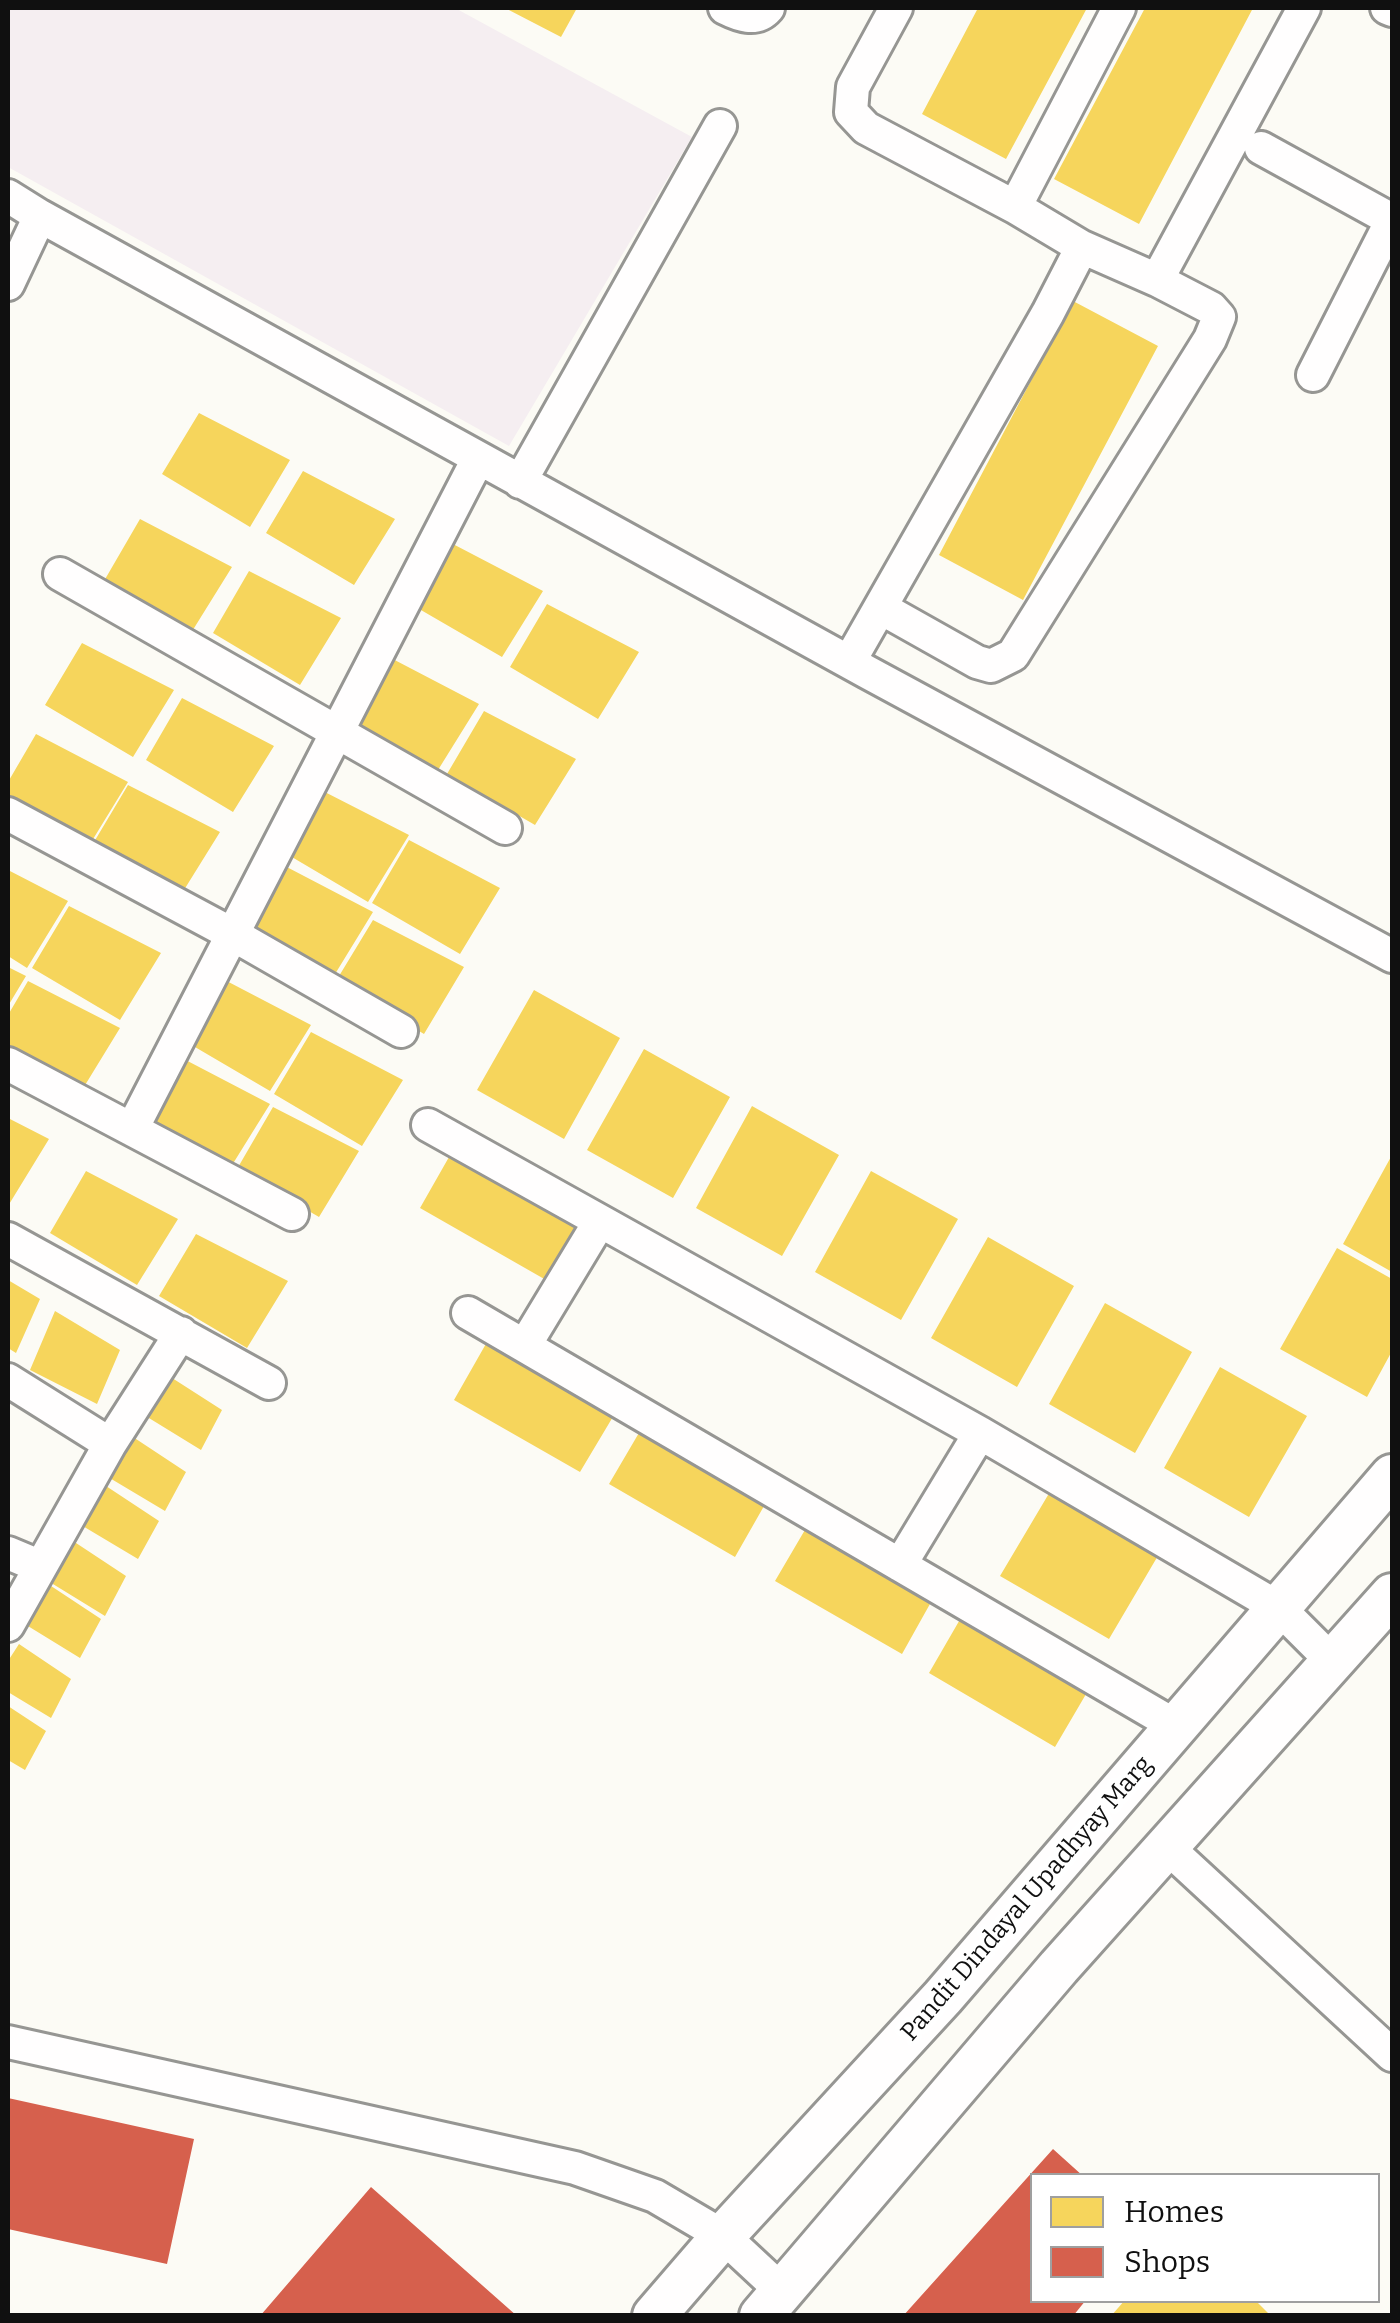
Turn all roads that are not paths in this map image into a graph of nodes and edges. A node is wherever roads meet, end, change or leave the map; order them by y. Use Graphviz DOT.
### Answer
graph roads {
  1 [pos="725,8"];
  2 [pos="768,8"];
  3 [pos="896,8"];
  4 [pos="1118,8"];
  5 [pos="1304,8"];
  6 [pos="720,126"];
  7 [pos="1261,148"];
  8 [pos="8,196"];
  9 [pos="1015,207"];
  10 [pos="40,216"];
  11 [pos="1082,247"];
  12 [pos="1157,280"];
  13 [pos="8,284"];
  14 [pos="1313,375"];
  15 [pos="478,458"];
  16 [pos="520,482"];
  17 [pos="60,574"];
  18 [pos="881,608"];
  19 [pos="849,662"];
  20 [pos="336,732"];
  21 [pos="8,814"];
  22 [pos="505,828"];
  23 [pos="232,934"];
  24 [pos="1392,956"];
  25 [pos="401,1030"];
  26 [pos="8,1064"];
  27 [pos="428,1125"];
  28 [pos="132,1129"];
  29 [pos="292,1214"];
  30 [pos="600,1220"];
  31 [pos="8,1238"];
  32 [pos="468,1313"];
  33 [pos="181,1333"];
  34 [pos="525,1345"];
  35 [pos="8,1380"];
  36 [pos="269,1383"];
  37 [pos="980,1432"];
  38 [pos="110,1444"];
  39 [pos="1392,1476"];
  40 [pos="8,1553"];
  41 [pos="900,1565"];
  42 [pos="40,1566"];
  43 [pos="1392,1595"];
  44 [pos="1279,1608"];
  45 [pos="8,1624"];
  46 [pos="1333,1662"];
  47 [pos="1176,1726"];
  48 [pos="1168,1848"];
  49 [pos="8,2042"];
  50 [pos="1392,2055"];
  51 [pos="723,2236"];
  52 [pos="772,2303"];
  53 [pos="654,2316"];
  1 -- 2 [label="street"];
  3 -- 9 [label="street"];
  4 -- 9 [label="street"];
  5 -- 12 [label="street"];
  6 -- 16 [label="street"];
  7 -- 14 [label="street"];
  8 -- 10 [label="street"];
  9 -- 11 [label="street"];
  10 -- 13 [label="street"];
  10 -- 15 [label="street"];
  11 -- 12 [label="street"];
  11 -- 18 [label="street"];
  12 -- 18 [label="street"];
  15 -- 16 [label="street"];
  15 -- 20 [label="street"];
  16 -- 19 [label="street"];
  17 -- 20 [label="street"];
  18 -- 19 [label="street"];
  19 -- 24 [label="street"];
  20 -- 22 [label="street"];
  20 -- 23 [label="street"];
  21 -- 23 [label="street"];
  23 -- 25 [label="street"];
  23 -- 28 [label="street"];
  26 -- 28 [label="street"];
  27 -- 30 [label="street"];
  28 -- 29 [label="street"];
  30 -- 34 [label="street"];
  30 -- 37 [label="street"];
  31 -- 33 [label="street"];
  32 -- 34 [label="street"];
  33 -- 36 [label="street"];
  33 -- 38 [label="street"];
  34 -- 41 [label="street"];
  35 -- 38 [label="street"];
  37 -- 41 [label="street"];
  37 -- 44 [label="street"];
  38 -- 42 [label="street"];
  39 -- 44 [label="street, Pandit Dindayal Upadhyay Marg"];
  40 -- 42 [label="street"];
  41 -- 47 [label="street"];
  42 -- 45 [label="street"];
  43 -- 46 [label="street"];
  44 -- 46 [label="street"];
  44 -- 47 [label="street, Pandit Dindayal Upadhyay Marg"];
  46 -- 48 [label="street"];
  47 -- 51 [label="street, Pandit Dindayal Upadhyay Marg"];
  48 -- 50 [label="street"];
  48 -- 52 [label="street"];
  49 -- 51 [label="street"];
  51 -- 52 [label="street"];
  51 -- 53 [label="street, Pandit Dindayal Upadhyay Marg"];
}
